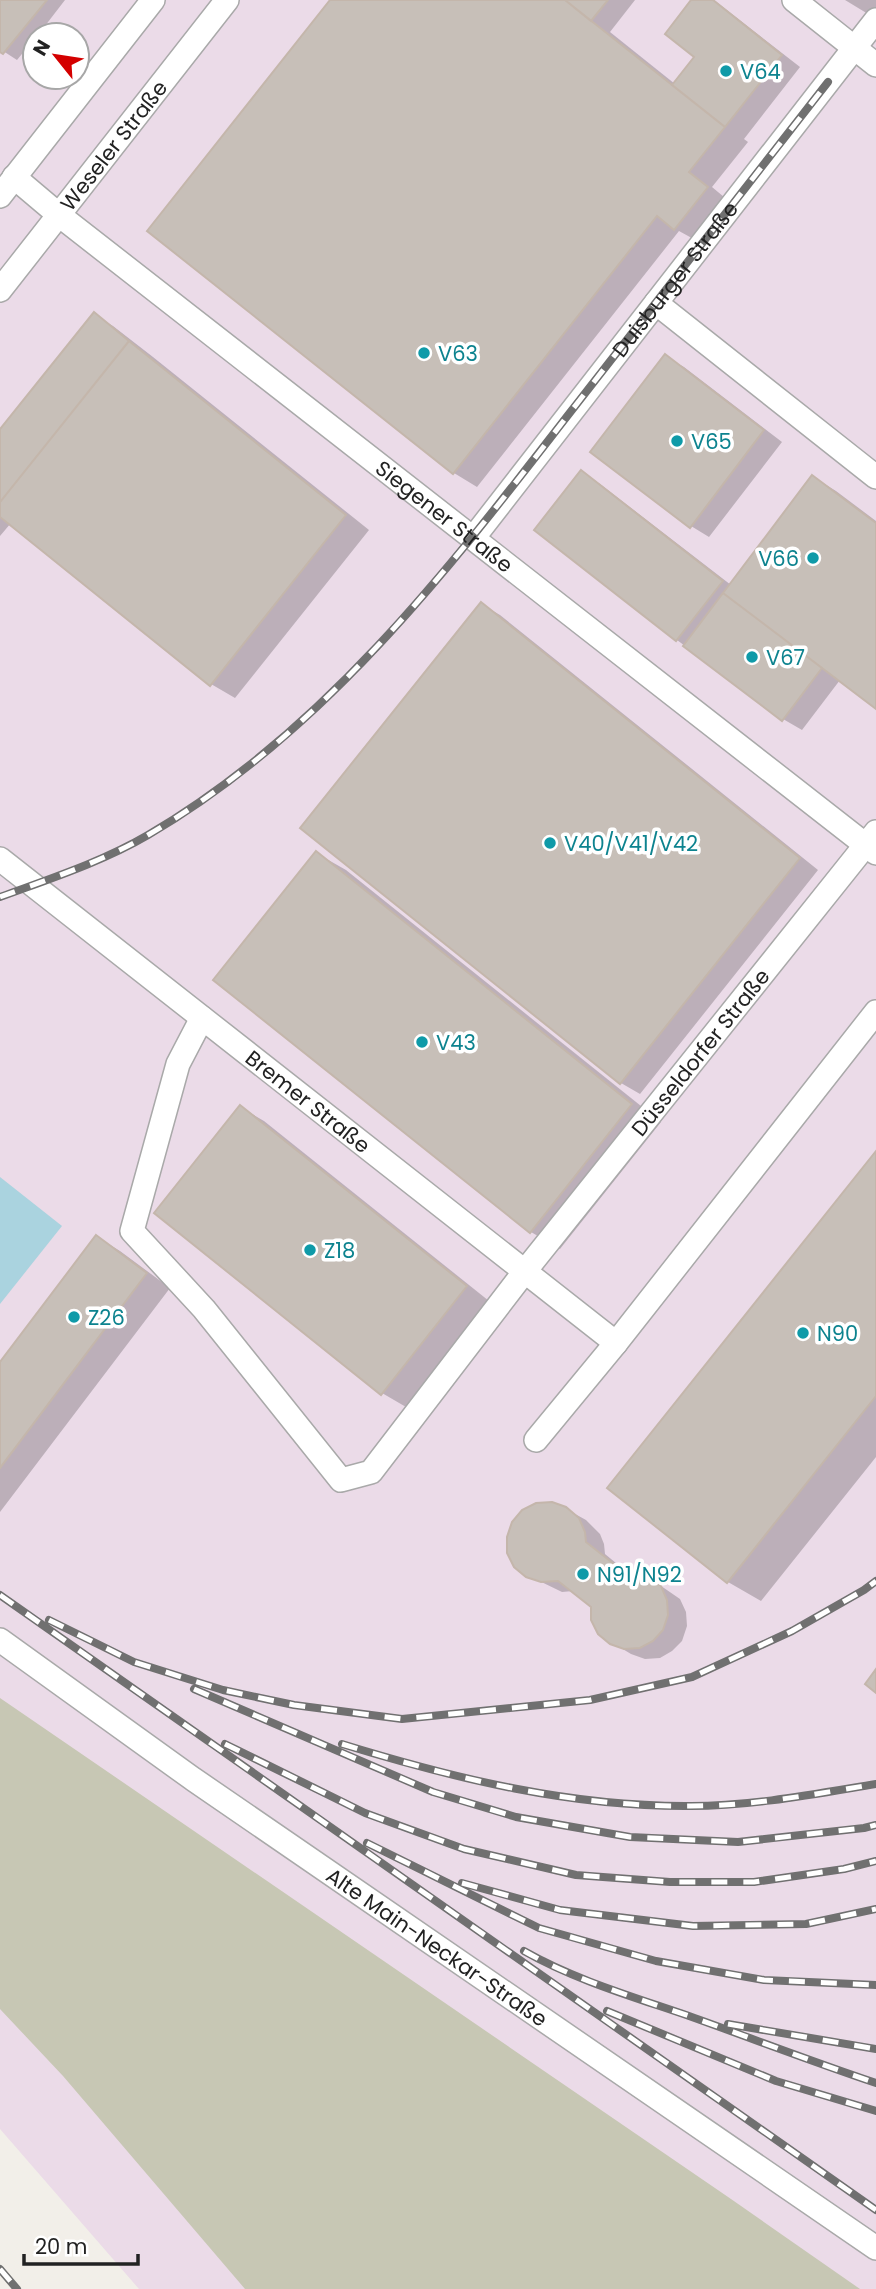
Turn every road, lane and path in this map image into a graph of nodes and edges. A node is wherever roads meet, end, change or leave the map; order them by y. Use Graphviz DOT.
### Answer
graph roads {
  1 [pos="153,0"];
  2 [pos="227,0"];
  3 [pos="794,0"];
  4 [pos="876,20"];
  5 [pos="854,48"];
  6 [pos="876,65"];
  7 [pos="7,186"];
  8 [pos="59,215"];
  9 [pos="0,290"];
  10 [pos="656,303"];
  11 [pos="876,477"];
  12 [pos="474,537"];
  13 [pos="873,843"];
  14 [pos="0,859"];
  15 [pos="876,1013"];
  16 [pos="202,1018"];
  17 [pos="525,1271"];
  18 [pos="616,1343"];
  19 [pos="536,1440"];
  20 [pos="0,1640"];
  21 [pos="876,2248"];
  1 -- 7 [label="lane"];
  2 -- 8 [label="lane, Weseler Straße"];
  3 -- 5 [label="lane"];
  4 -- 5 [label="lane, Duisburger Straße"];
  5 -- 6 [label="lane"];
  5 -- 10 [label="lane, Duisburger Straße"];
  7 -- 8 [label="lane, Siegener Straße"];
  8 -- 9 [label="lane, Weseler Straße"];
  8 -- 12 [label="lane, Siegener Straße"];
  10 -- 11 [label="lane"];
  10 -- 12 [label="lane, Duisburger Straße"];
  12 -- 13 [label="lane, Siegener Straße"];
  13 -- 17 [label="lane, Düsseldorfer Straße"];
  14 -- 16 [label="lane, Bremer Straße"];
  15 -- 18 [label="lane"];
  16 -- 17 [label="lane, Bremer Straße"];
  16 -- 17 [label="lane, Düsseldorfer Straße"];
  17 -- 18 [label="lane, Bremer Straße"];
  18 -- 19 [label="lane"];
  20 -- 21 [label="lane, Alte Main-Neckar-Straße"];
}
